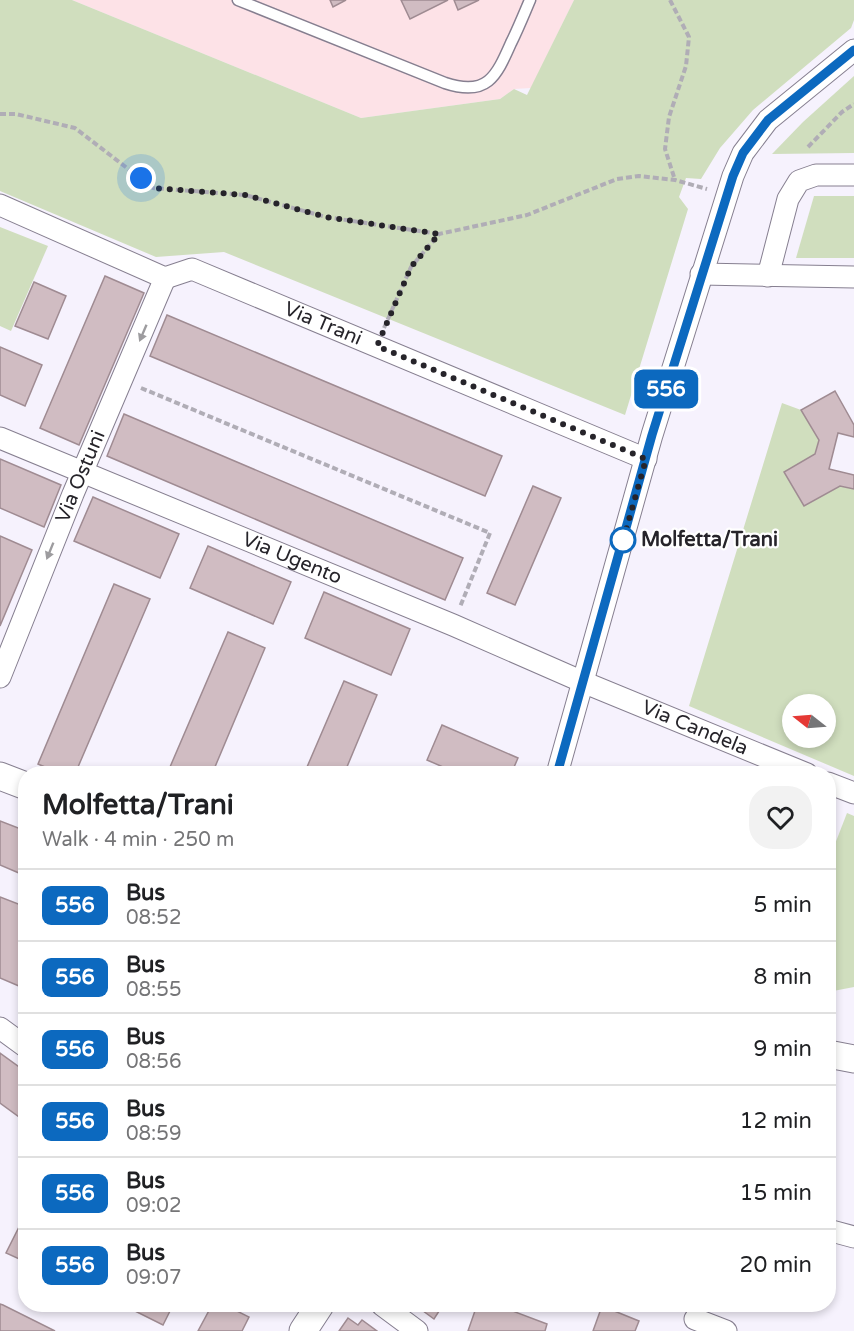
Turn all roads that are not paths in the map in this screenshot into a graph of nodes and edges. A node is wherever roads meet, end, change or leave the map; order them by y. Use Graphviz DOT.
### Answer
graph roads {
  1 [pos="238,0"];
  2 [pos="530,0"];
  3 [pos="854,50"];
  4 [pos="854,175"];
  5 [pos="0,206"];
  6 [pos="701,274"];
  7 [pos="768,276"];
  8 [pos="854,277"];
  9 [pos="165,278"];
  10 [pos="0,438"];
  11 [pos="646,459"];
  12 [pos="82,472"];
  13 [pos="0,677"];
  14 [pos="583,682"];
  15 [pos="559,766"];
  16 [pos="788,766"];
  17 [pos="0,776"];
  18 [pos="18,783"];
  19 [pos="836,786"];
  20 [pos="854,794"];
  21 [pos="0,1028"];
  22 [pos="18,1041"];
  23 [pos="836,1055"];
  24 [pos="854,1059"];
  25 [pos="836,1232"];
  26 [pos="854,1237"];
  27 [pos="315,1312"];
  28 [pos="391,1312"];
  29 [pos="695,1319"];
  30 [pos="303,1331"];
  31 [pos="417,1331"];
  32 [pos="726,1331"];
  1 -- 2 [label="lane"];
  3 -- 6 [label="street"];
  4 -- 7 [label="street"];
  5 -- 9 [label="street"];
  6 -- 7 [label="street"];
  6 -- 11 [label="street"];
  7 -- 8 [label="street"];
  9 -- 11 [label="street, Via Trani"];
  9 -- 12 [label="street, Via Ostuni, one-way"];
  10 -- 12 [label="street, Via Ugento"];
  11 -- 14 [label="street"];
  12 -- 13 [label="street, Via Ostuni, one-way"];
  12 -- 14 [label="street, Via Ugento"];
  14 -- 15 [label="street"];
  14 -- 16 [label="street, Via Candela"];
  17 -- 18 [label="street"];
  19 -- 20 [label="street"];
  21 -- 22 [label="street"];
  23 -- 24 [label="street"];
  25 -- 26 [label="street"];
  27 -- 30 [label="street"];
  28 -- 31 [label="street"];
  29 -- 32 [label="street"];
}
